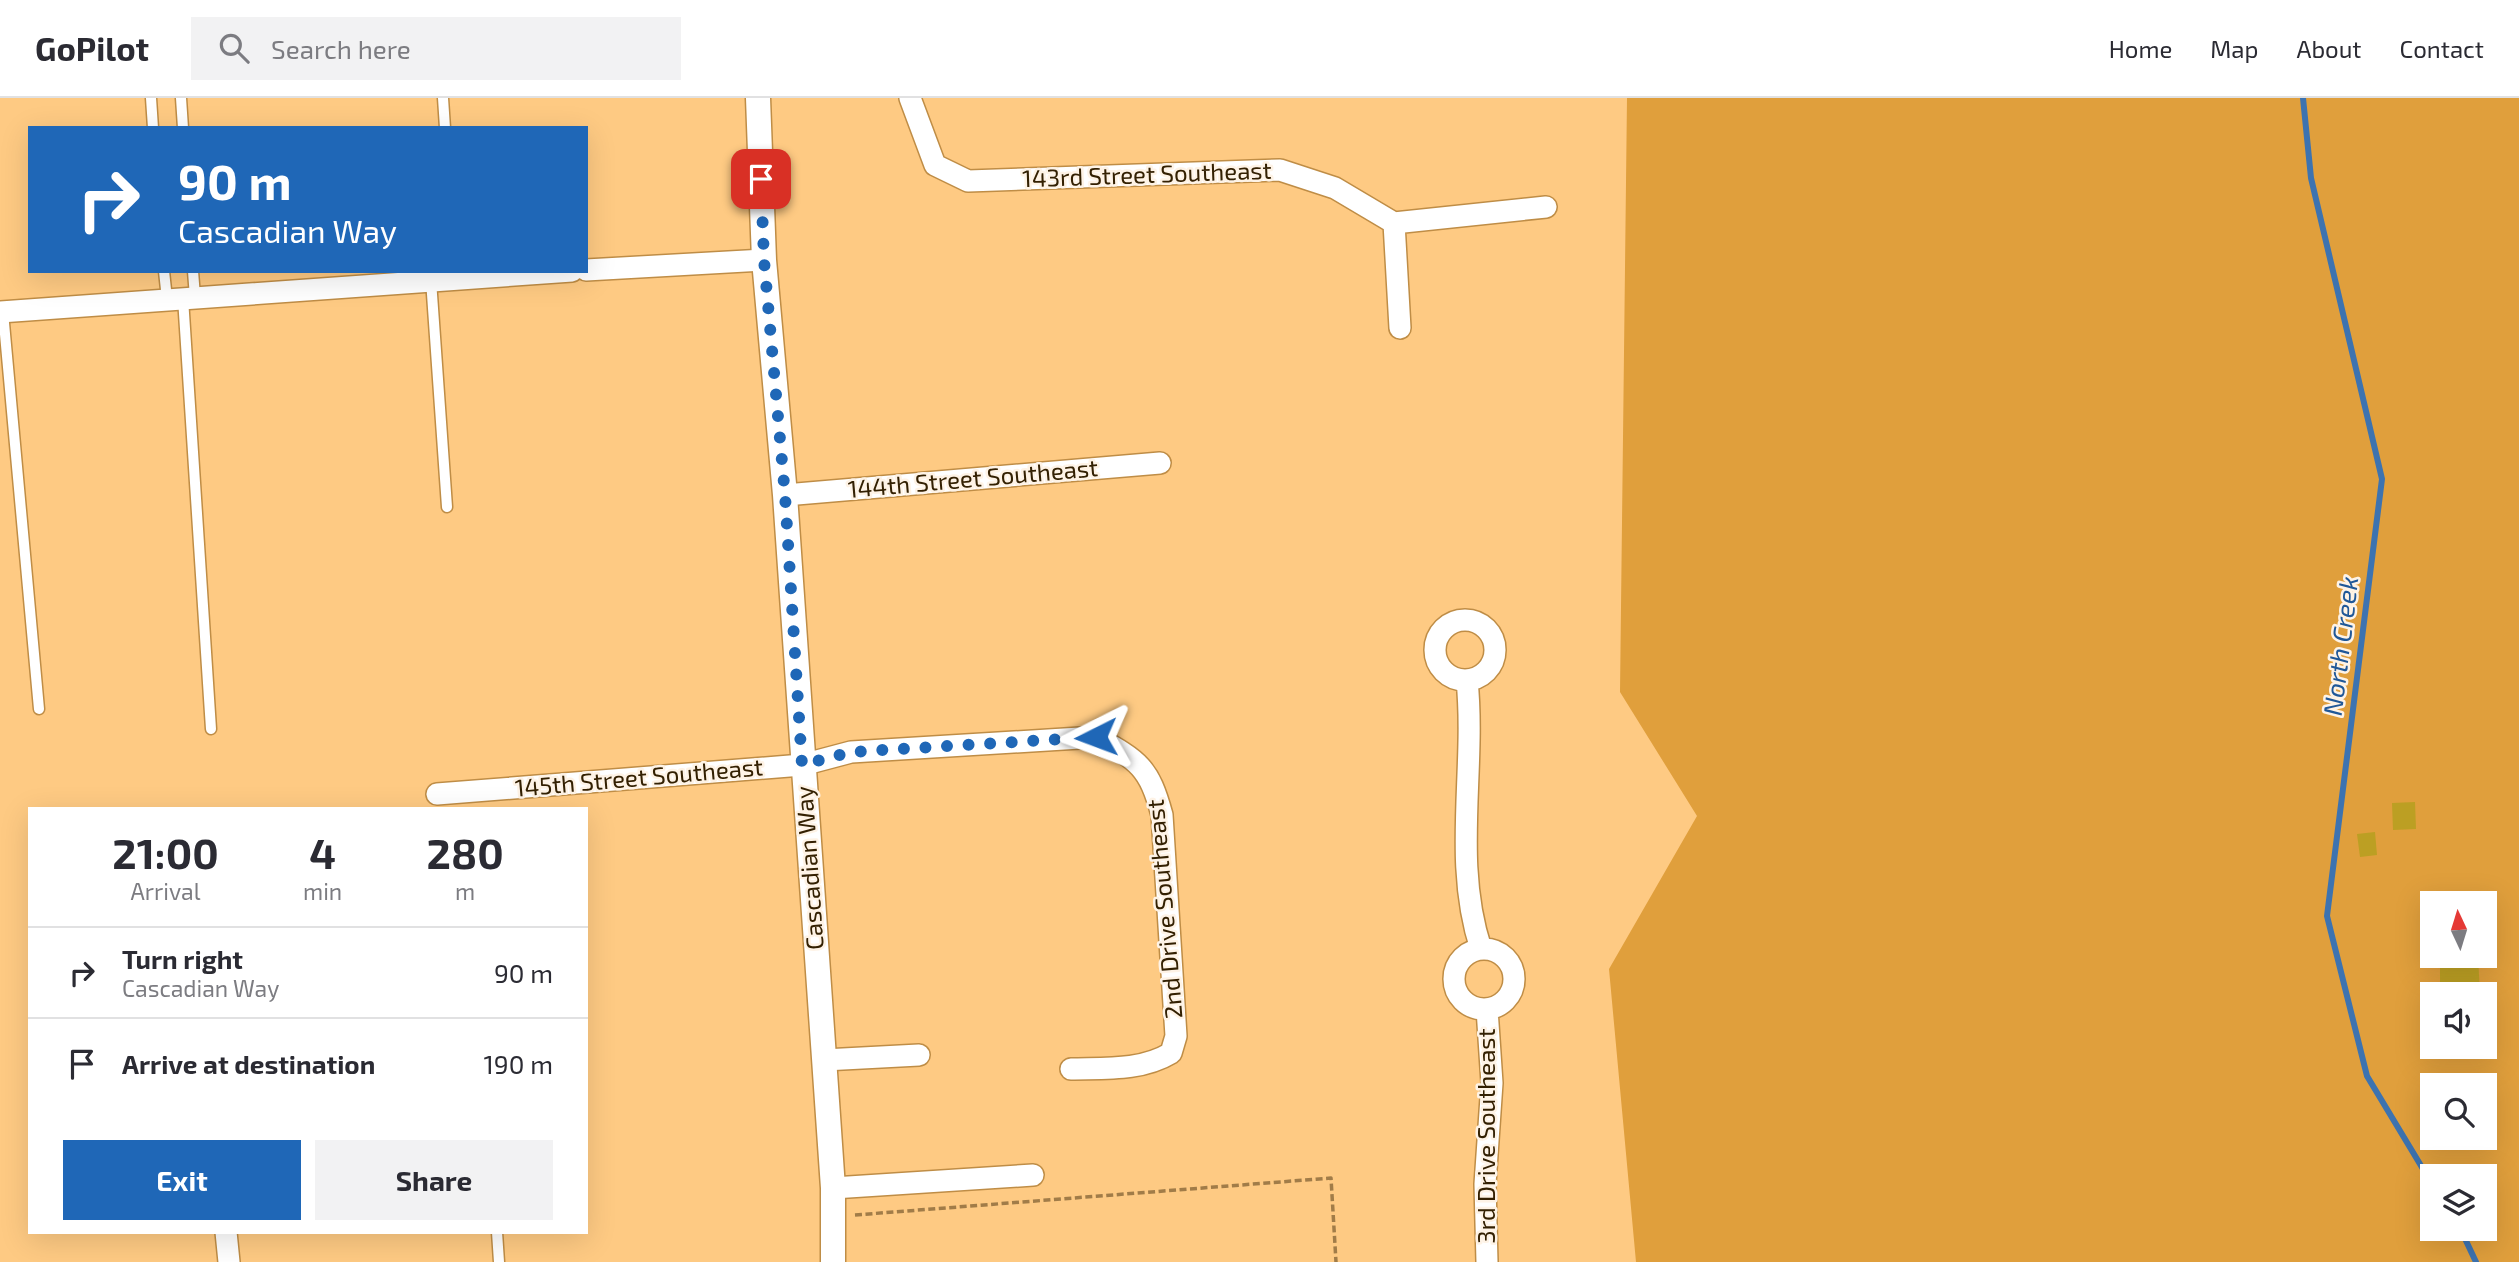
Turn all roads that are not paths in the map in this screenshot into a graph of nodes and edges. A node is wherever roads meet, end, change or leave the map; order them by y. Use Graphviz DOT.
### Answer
graph roads {
  1 [pos="151,98"];
  2 [pos="181,98"];
  3 [pos="443,98"];
  4 [pos="758,98"];
  5 [pos="910,98"];
  6 [pos="153,126"];
  7 [pos="183,126"];
  8 [pos="445,126"];
  9 [pos="1546,207"];
  10 [pos="1394,223"];
  11 [pos="764,260"];
  12 [pos="588,271"];
  13 [pos="165,273"];
  14 [pos="192,273"];
  15 [pos="495,273"];
  16 [pos="456,274"];
  17 [pos="431,279"];
  18 [pos="182,298"];
  19 [pos="2,312"];
  20 [pos="1400,328"];
  21 [pos="1160,463"];
  22 [pos="785,495"];
  23 [pos="447,507"];
  24 [pos="1466,680"];
  25 [pos="39,709"];
  26 [pos="211,729"];
  27 [pos="1129,755"];
  28 [pos="802,765"];
  29 [pos="437,794"];
  30 [pos="1481,949"];
  31 [pos="1487,1009"];
  32 [pos="919,1055"];
  33 [pos="824,1060"];
  34 [pos="1071,1069"];
  35 [pos="1033,1175"];
  36 [pos="833,1188"];
  37 [pos="226,1234"];
  38 [pos="497,1234"];
  39 [pos="229,1262"];
  40 [pos="499,1262"];
  41 [pos="833,1262"];
  42 [pos="1487,1262"];
  1 -- 6 [label="lane"];
  2 -- 7 [label="lane"];
  3 -- 8 [label="lane"];
  4 -- 11 [label="street, Cascadian Way"];
  5 -- 10 [label="street, 143rd Street Southeast"];
  9 -- 10 [label="street"];
  10 -- 20 [label="street"];
  11 -- 12 [label="street"];
  11 -- 22 [label="street, Cascadian Way"];
  13 -- 18 [label="lane"];
  14 -- 18 [label="lane"];
  15 -- 16 [label="street"];
  16 -- 17 [label="street"];
  17 -- 18 [label="street"];
  17 -- 23 [label="lane"];
  18 -- 19 [label="street"];
  18 -- 26 [label="lane"];
  19 -- 25 [label="lane"];
  21 -- 22 [label="street, 144th Street Southeast"];
  22 -- 28 [label="street, Cascadian Way"];
  24 -- 30 [label="street"];
  27 -- 28 [label="street, 145th Street Southeast"];
  27 -- 34 [label="street, 2nd Drive Southeast"];
  28 -- 29 [label="street, 145th Street Southeast"];
  28 -- 33 [label="street, Cascadian Way"];
  30 -- 31 [label="street"];
  30 -- 31 [label="street"];
  31 -- 42 [label="street, 3rd Drive Southeast"];
  32 -- 33 [label="street"];
  33 -- 36 [label="street, Cascadian Way"];
  35 -- 36 [label="street"];
  36 -- 41 [label="street, Cascadian Way"];
  37 -- 39 [label="street"];
  38 -- 40 [label="lane"];
}
